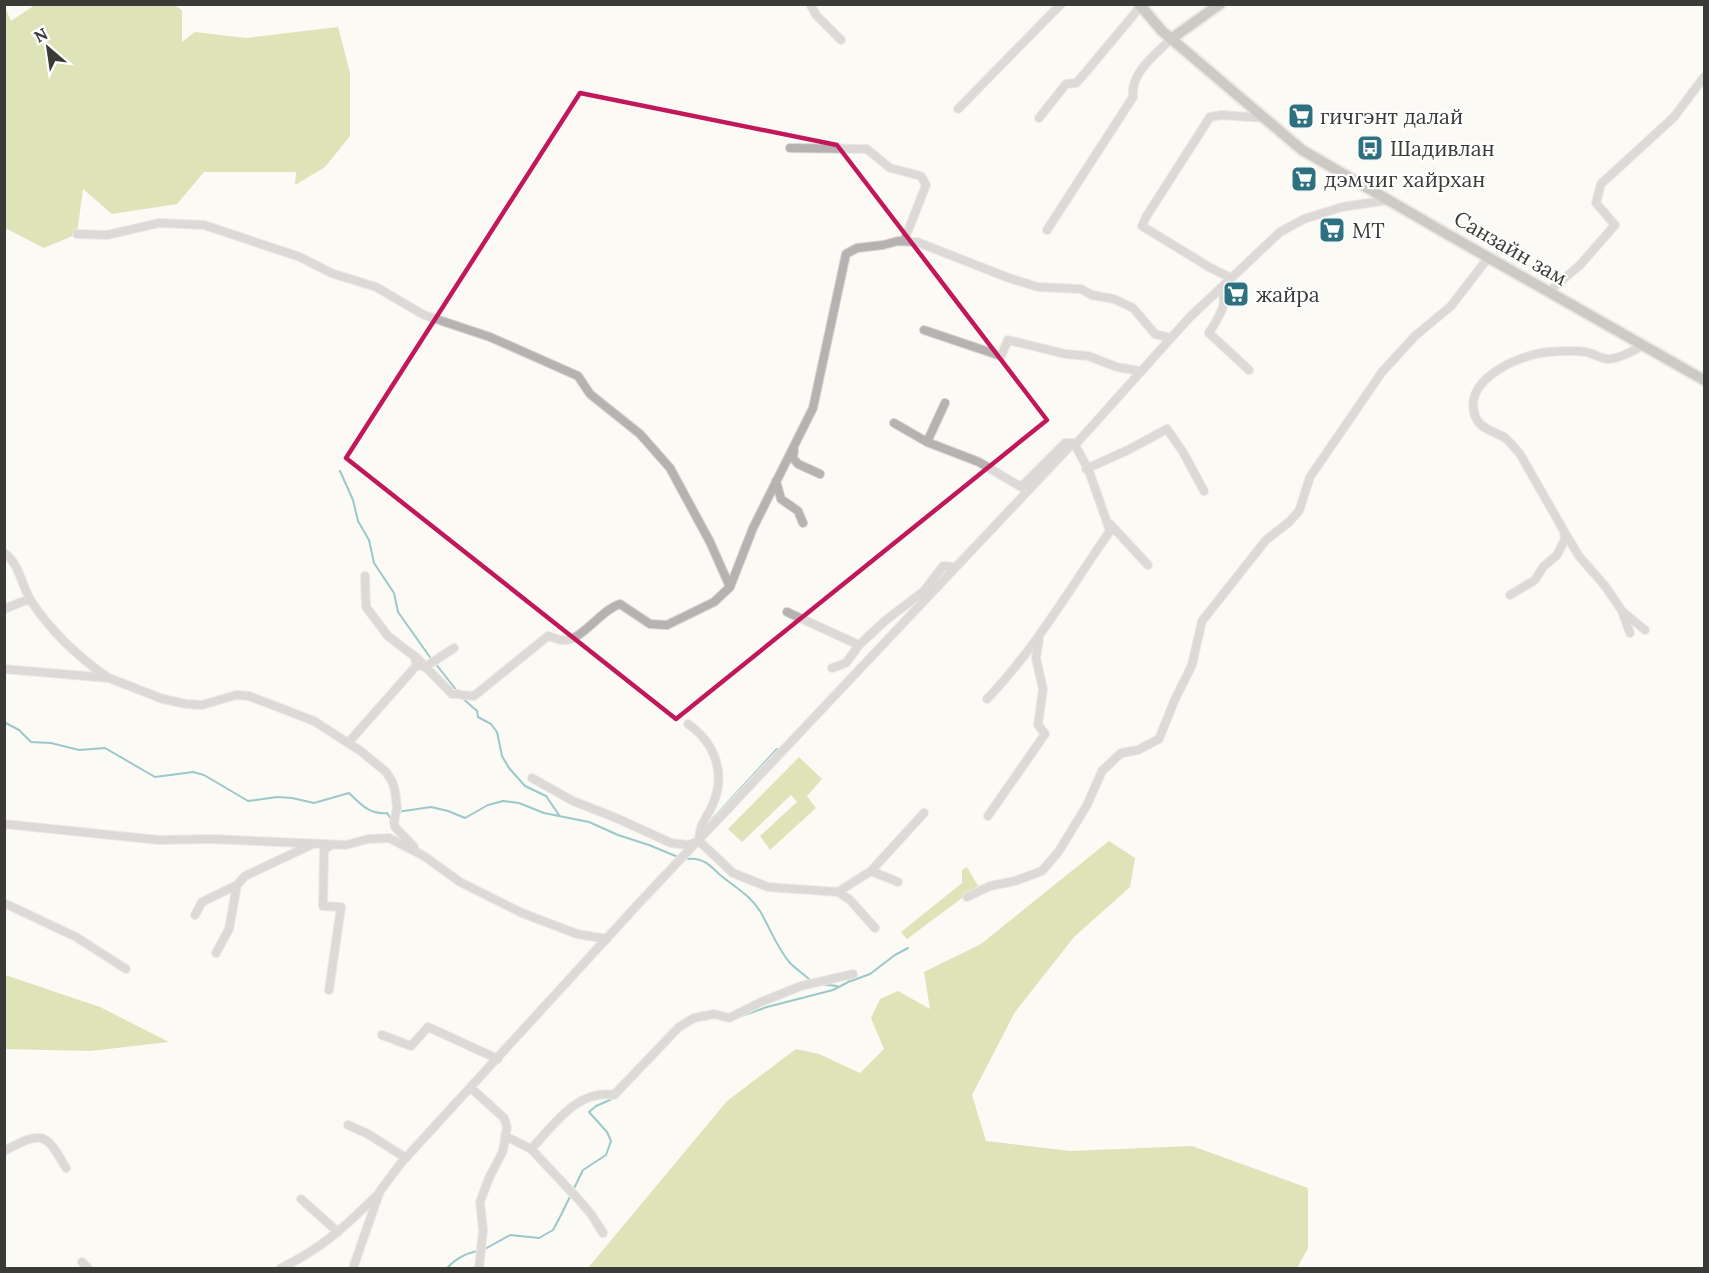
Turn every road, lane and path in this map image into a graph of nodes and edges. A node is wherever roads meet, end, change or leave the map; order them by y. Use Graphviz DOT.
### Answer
graph roads {
  1 [pos="810,4"];
  2 [pos="1061,4"];
  3 [pos="1220,4"];
  4 [pos="1140,5"];
  5 [pos="1171,39"];
  6 [pos="841,40"];
  7 [pos="1704,77"];
  8 [pos="958,109"];
  9 [pos="1039,118"];
  10 [pos="1265,118"];
  11 [pos="790,148"];
  12 [pos="1389,200"];
  13 [pos="1047,230"];
  14 [pos="77,234"];
  15 [pos="904,241"];
  16 [pos="1488,258"];
  17 [pos="1231,278"];
  18 [pos="1221,288"];
  19 [pos="1548,292"];
  20 [pos="924,330"];
  21 [pos="1171,338"];
  22 [pos="1642,346"];
  23 [pos="1249,370"];
  24 [pos="1140,371"];
  25 [pos="1704,380"];
  26 [pos="945,403"];
  27 [pos="894,423"];
  28 [pos="927,441"];
  29 [pos="1074,444"];
  30 [pos="795,445"];
  31 [pos="1086,469"];
  32 [pos="820,474"];
  33 [pos="776,481"];
  34 [pos="1204,491"];
  35 [pos="804,523"];
  36 [pos="1109,523"];
  37 [pos="1564,531"];
  38 [pos="4,553"];
  39 [pos="1148,565"];
  40 [pos="956,567"];
  41 [pos="365,576"];
  42 [pos="730,587"];
  43 [pos="1510,595"];
  44 [pos="29,598"];
  45 [pos="4,609"];
  46 [pos="1622,611"];
  47 [pos="787,612"];
  48 [pos="1645,630"];
  49 [pos="1041,633"];
  50 [pos="1630,633"];
  51 [pos="859,645"];
  52 [pos="454,648"];
  53 [pos="421,666"];
  54 [pos="832,668"];
  55 [pos="4,669"];
  56 [pos="109,678"];
  57 [pos="987,699"];
  58 [pos="688,724"];
  59 [pos="348,743"];
  60 [pos="532,778"];
  61 [pos="924,813"];
  62 [pos="988,816"];
  63 [pos="4,824"];
  64 [pos="699,841"];
  65 [pos="314,844"];
  66 [pos="331,844"];
  67 [pos="424,856"];
  68 [pos="871,871"];
  69 [pos="898,882"];
  70 [pos="237,885"];
  71 [pos="838,892"];
  72 [pos="967,897"];
  73 [pos="4,903"];
  74 [pos="195,915"];
  75 [pos="875,928"];
  76 [pos="607,939"];
  77 [pos="216,953"];
  78 [pos="126,969"];
  79 [pos="853,974"];
  80 [pos="329,990"];
  81 [pos="382,1035"];
  82 [pos="498,1059"];
  83 [pos="471,1088"];
  84 [pos="348,1125"];
  85 [pos="505,1136"];
  86 [pos="531,1149"];
  87 [pos="4,1152"];
  88 [pos="406,1158"];
  89 [pos="66,1168"];
  90 [pos="380,1191"];
  91 [pos="301,1199"];
  92 [pos="338,1232"];
  93 [pos="603,1233"];
  94 [pos="82,1262"];
  95 [pos="88,1269"];
  96 [pos="281,1269"];
  97 [pos="353,1269"];
  98 [pos="479,1269"];
  1 -- 6 [label="street"];
  2 -- 8 [label="street"];
  3 -- 5 [label="main road"];
  4 -- 5 [label="main road, Санзайн зам"];
  4 -- 9 [label="street"];
  5 -- 10 [label="main road, Санзайн зам"];
  5 -- 13 [label="street"];
  7 -- 19 [label="street"];
  10 -- 12 [label="main road, Санзайн зам"];
  10 -- 17 [label="street"];
  11 -- 15 [label="street"];
  12 -- 16 [label="main road, Санзайн зам"];
  12 -- 17 [label="street"];
  14 -- 42 [label="street"];
  15 -- 21 [label="street"];
  15 -- 30 [label="street"];
  16 -- 19 [label="main road, Санзайн зам"];
  16 -- 72 [label="street"];
  17 -- 18 [label="street"];
  18 -- 21 [label="street"];
  18 -- 23 [label="street"];
  19 -- 22 [label="main road, Санзайн зам"];
  20 -- 24 [label="street"];
  21 -- 24 [label="street"];
  22 -- 25 [label="main road, Санзайн зам"];
  22 -- 37 [label="street"];
  24 -- 29 [label="street"];
  26 -- 28 [label="street"];
  27 -- 28 [label="street"];
  28 -- 29 [label="street"];
  29 -- 31 [label="street"];
  29 -- 40 [label="street"];
  30 -- 32 [label="street"];
  30 -- 33 [label="street"];
  31 -- 34 [label="street"];
  31 -- 36 [label="street"];
  33 -- 35 [label="street"];
  33 -- 42 [label="street"];
  36 -- 39 [label="street"];
  36 -- 49 [label="street"];
  37 -- 43 [label="street"];
  37 -- 46 [label="street"];
  38 -- 44 [label="street"];
  40 -- 51 [label="street"];
  40 -- 64 [label="street"];
  41 -- 53 [label="street"];
  42 -- 53 [label="street"];
  44 -- 45 [label="street"];
  44 -- 56 [label="street"];
  46 -- 48 [label="street"];
  46 -- 50 [label="street"];
  47 -- 51 [label="street"];
  49 -- 57 [label="street"];
  49 -- 62 [label="street"];
  51 -- 54 [label="street"];
  52 -- 53 [label="street"];
  53 -- 59 [label="street"];
  55 -- 56 [label="street"];
  56 -- 59 [label="street"];
  58 -- 64 [label="street"];
  59 -- 67 [label="street"];
  60 -- 64 [label="street"];
  61 -- 68 [label="street"];
  63 -- 65 [label="street"];
  64 -- 71 [label="street"];
  64 -- 76 [label="street"];
  65 -- 66 [label="street"];
  65 -- 70 [label="street"];
  66 -- 67 [label="street"];
  66 -- 80 [label="street"];
  67 -- 76 [label="street"];
  68 -- 69 [label="street"];
  68 -- 71 [label="street"];
  70 -- 74 [label="street"];
  70 -- 77 [label="street"];
  71 -- 75 [label="street"];
  73 -- 78 [label="street"];
  76 -- 82 [label="street"];
  79 -- 86 [label="street"];
  81 -- 82 [label="street"];
  82 -- 83 [label="street"];
  83 -- 85 [label="street"];
  83 -- 88 [label="street"];
  84 -- 88 [label="street"];
  85 -- 86 [label="street"];
  85 -- 98 [label="street"];
  86 -- 93 [label="street"];
  87 -- 89 [label="street"];
  88 -- 90 [label="street"];
  90 -- 92 [label="street"];
  90 -- 97 [label="street"];
  91 -- 92 [label="street"];
  92 -- 96 [label="street"];
  94 -- 95 [label="street"];
}
